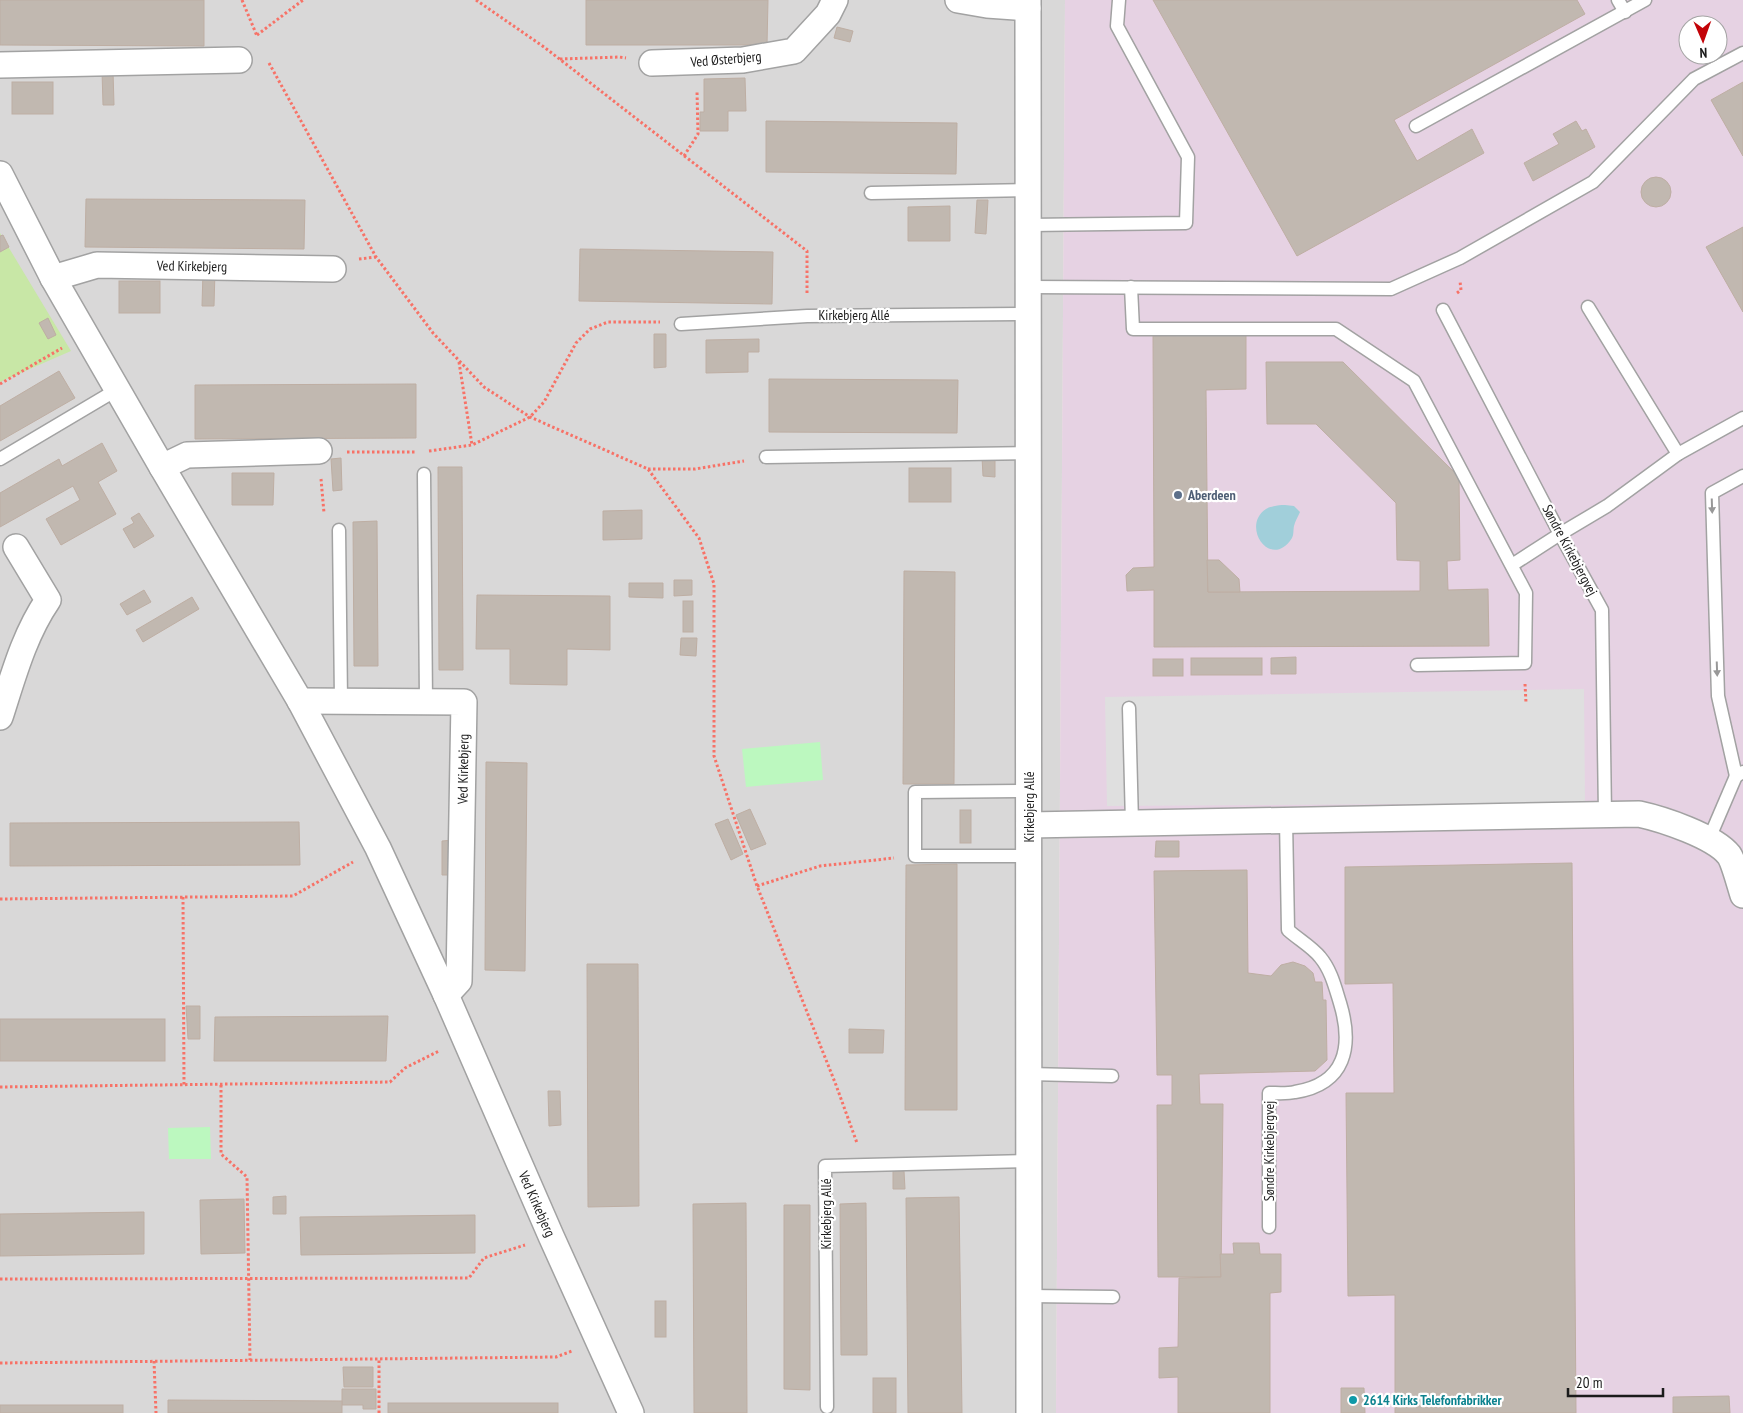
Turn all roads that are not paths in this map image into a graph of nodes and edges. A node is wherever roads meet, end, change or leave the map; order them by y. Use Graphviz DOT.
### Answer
graph roads {
  1 [pos="835,0"];
  2 [pos="958,0"];
  3 [pos="1119,0"];
  4 [pos="1645,0"];
  5 [pos="1028,4"];
  6 [pos="1621,6"];
  7 [pos="1743,52"];
  8 [pos="240,60"];
  9 [pos="652,63"];
  10 [pos="0,64"];
  11 [pos="1416,126"];
  12 [pos="0,174"];
  13 [pos="1029,190"];
  14 [pos="871,193"];
  15 [pos="1029,225"];
  16 [pos="333,269"];
  17 [pos="53,278"];
  18 [pos="1029,287"];
  19 [pos="1131,287"];
  20 [pos="1588,307"];
  21 [pos="1444,310"];
  22 [pos="1029,314"];
  23 [pos="681,324"];
  24 [pos="118,389"];
  25 [pos="1743,418"];
  26 [pos="319,451"];
  27 [pos="1028,453"];
  28 [pos="1678,454"];
  29 [pos="766,457"];
  30 [pos="0,459"];
  31 [pos="162,467"];
  32 [pos="424,474"];
  33 [pos="1743,476"];
  34 [pos="339,530"];
  35 [pos="1560,534"];
  36 [pos="16,546"];
  37 [pos="1512,565"];
  38 [pos="1417,665"];
  39 [pos="341,701"];
  40 [pos="300,702"];
  41 [pos="426,702"];
  42 [pos="1129,708"];
  43 [pos="0,717"];
  44 [pos="1740,774"];
  45 [pos="1029,791"];
  46 [pos="1605,814"];
  47 [pos="1286,820"];
  48 [pos="1132,823"];
  49 [pos="1029,825"];
  50 [pos="1709,839"];
  51 [pos="1736,852"];
  52 [pos="1029,856"];
  53 [pos="1743,895"];
  54 [pos="446,994"];
  55 [pos="1029,1074"];
  56 [pos="1112,1076"];
  57 [pos="1029,1161"];
  58 [pos="1269,1226"];
  59 [pos="1029,1296"];
  60 [pos="1113,1297"];
  61 [pos="827,1407"];
  62 [pos="631,1413"];
  63 [pos="1029,1413"];
  1 -- 9 [label="street, Ved Østerbjerg"];
  2 -- 5 [label="street"];
  3 -- 15 [label="lane"];
  4 -- 6 [label="lane"];
  5 -- 13 [label="street, Kirkebjerg Allé"];
  6 -- 11 [label="lane"];
  7 -- 19 [label="lane"];
  8 -- 10 [label="street"];
  12 -- 17 [label="street, Ved Kirkebjerg"];
  13 -- 14 [label="lane"];
  13 -- 15 [label="street, Kirkebjerg Allé"];
  15 -- 18 [label="street, Kirkebjerg Allé"];
  16 -- 17 [label="street, Ved Kirkebjerg"];
  17 -- 24 [label="street, Ved Kirkebjerg"];
  18 -- 19 [label="lane"];
  18 -- 22 [label="street, Kirkebjerg Allé"];
  19 -- 37 [label="lane"];
  20 -- 28 [label="lane"];
  21 -- 35 [label="lane, Søndre Kirkebjergvej"];
  22 -- 23 [label="lane, Kirkebjerg Allé"];
  22 -- 27 [label="street, Kirkebjerg Allé"];
  24 -- 30 [label="lane"];
  24 -- 31 [label="street, Ved Kirkebjerg"];
  25 -- 28 [label="lane"];
  26 -- 31 [label="street"];
  27 -- 29 [label="lane"];
  27 -- 45 [label="street, Kirkebjerg Allé"];
  28 -- 35 [label="lane"];
  31 -- 40 [label="street, Ved Kirkebjerg"];
  32 -- 41 [label="lane"];
  33 -- 44 [label="lane, one-way"];
  34 -- 39 [label="lane"];
  35 -- 37 [label="lane"];
  35 -- 46 [label="lane, Søndre Kirkebjergvej"];
  36 -- 43 [label="street"];
  37 -- 38 [label="lane"];
  39 -- 40 [label="street, Ved Kirkebjerg"];
  39 -- 41 [label="street, Ved Kirkebjerg"];
  40 -- 54 [label="street, Ved Kirkebjerg"];
  41 -- 54 [label="street, Ved Kirkebjerg"];
  42 -- 48 [label="lane"];
  44 -- 50 [label="lane"];
  45 -- 49 [label="street, Kirkebjerg Allé"];
  45 -- 52 [label="lane"];
  46 -- 47 [label="street"];
  46 -- 50 [label="street"];
  47 -- 48 [label="street"];
  47 -- 58 [label="lane, Søndre Kirkebjergvej"];
  48 -- 49 [label="street"];
  49 -- 52 [label="street, Kirkebjerg Allé"];
  50 -- 51 [label="street"];
  51 -- 53 [label="street"];
  52 -- 55 [label="street, Kirkebjerg Allé"];
  54 -- 62 [label="street, Ved Kirkebjerg"];
  55 -- 56 [label="lane"];
  55 -- 57 [label="street, Kirkebjerg Allé"];
  57 -- 59 [label="street, Kirkebjerg Allé"];
  57 -- 61 [label="lane, Kirkebjerg Allé"];
  59 -- 60 [label="lane"];
  59 -- 63 [label="street, Kirkebjerg Allé"];
}
